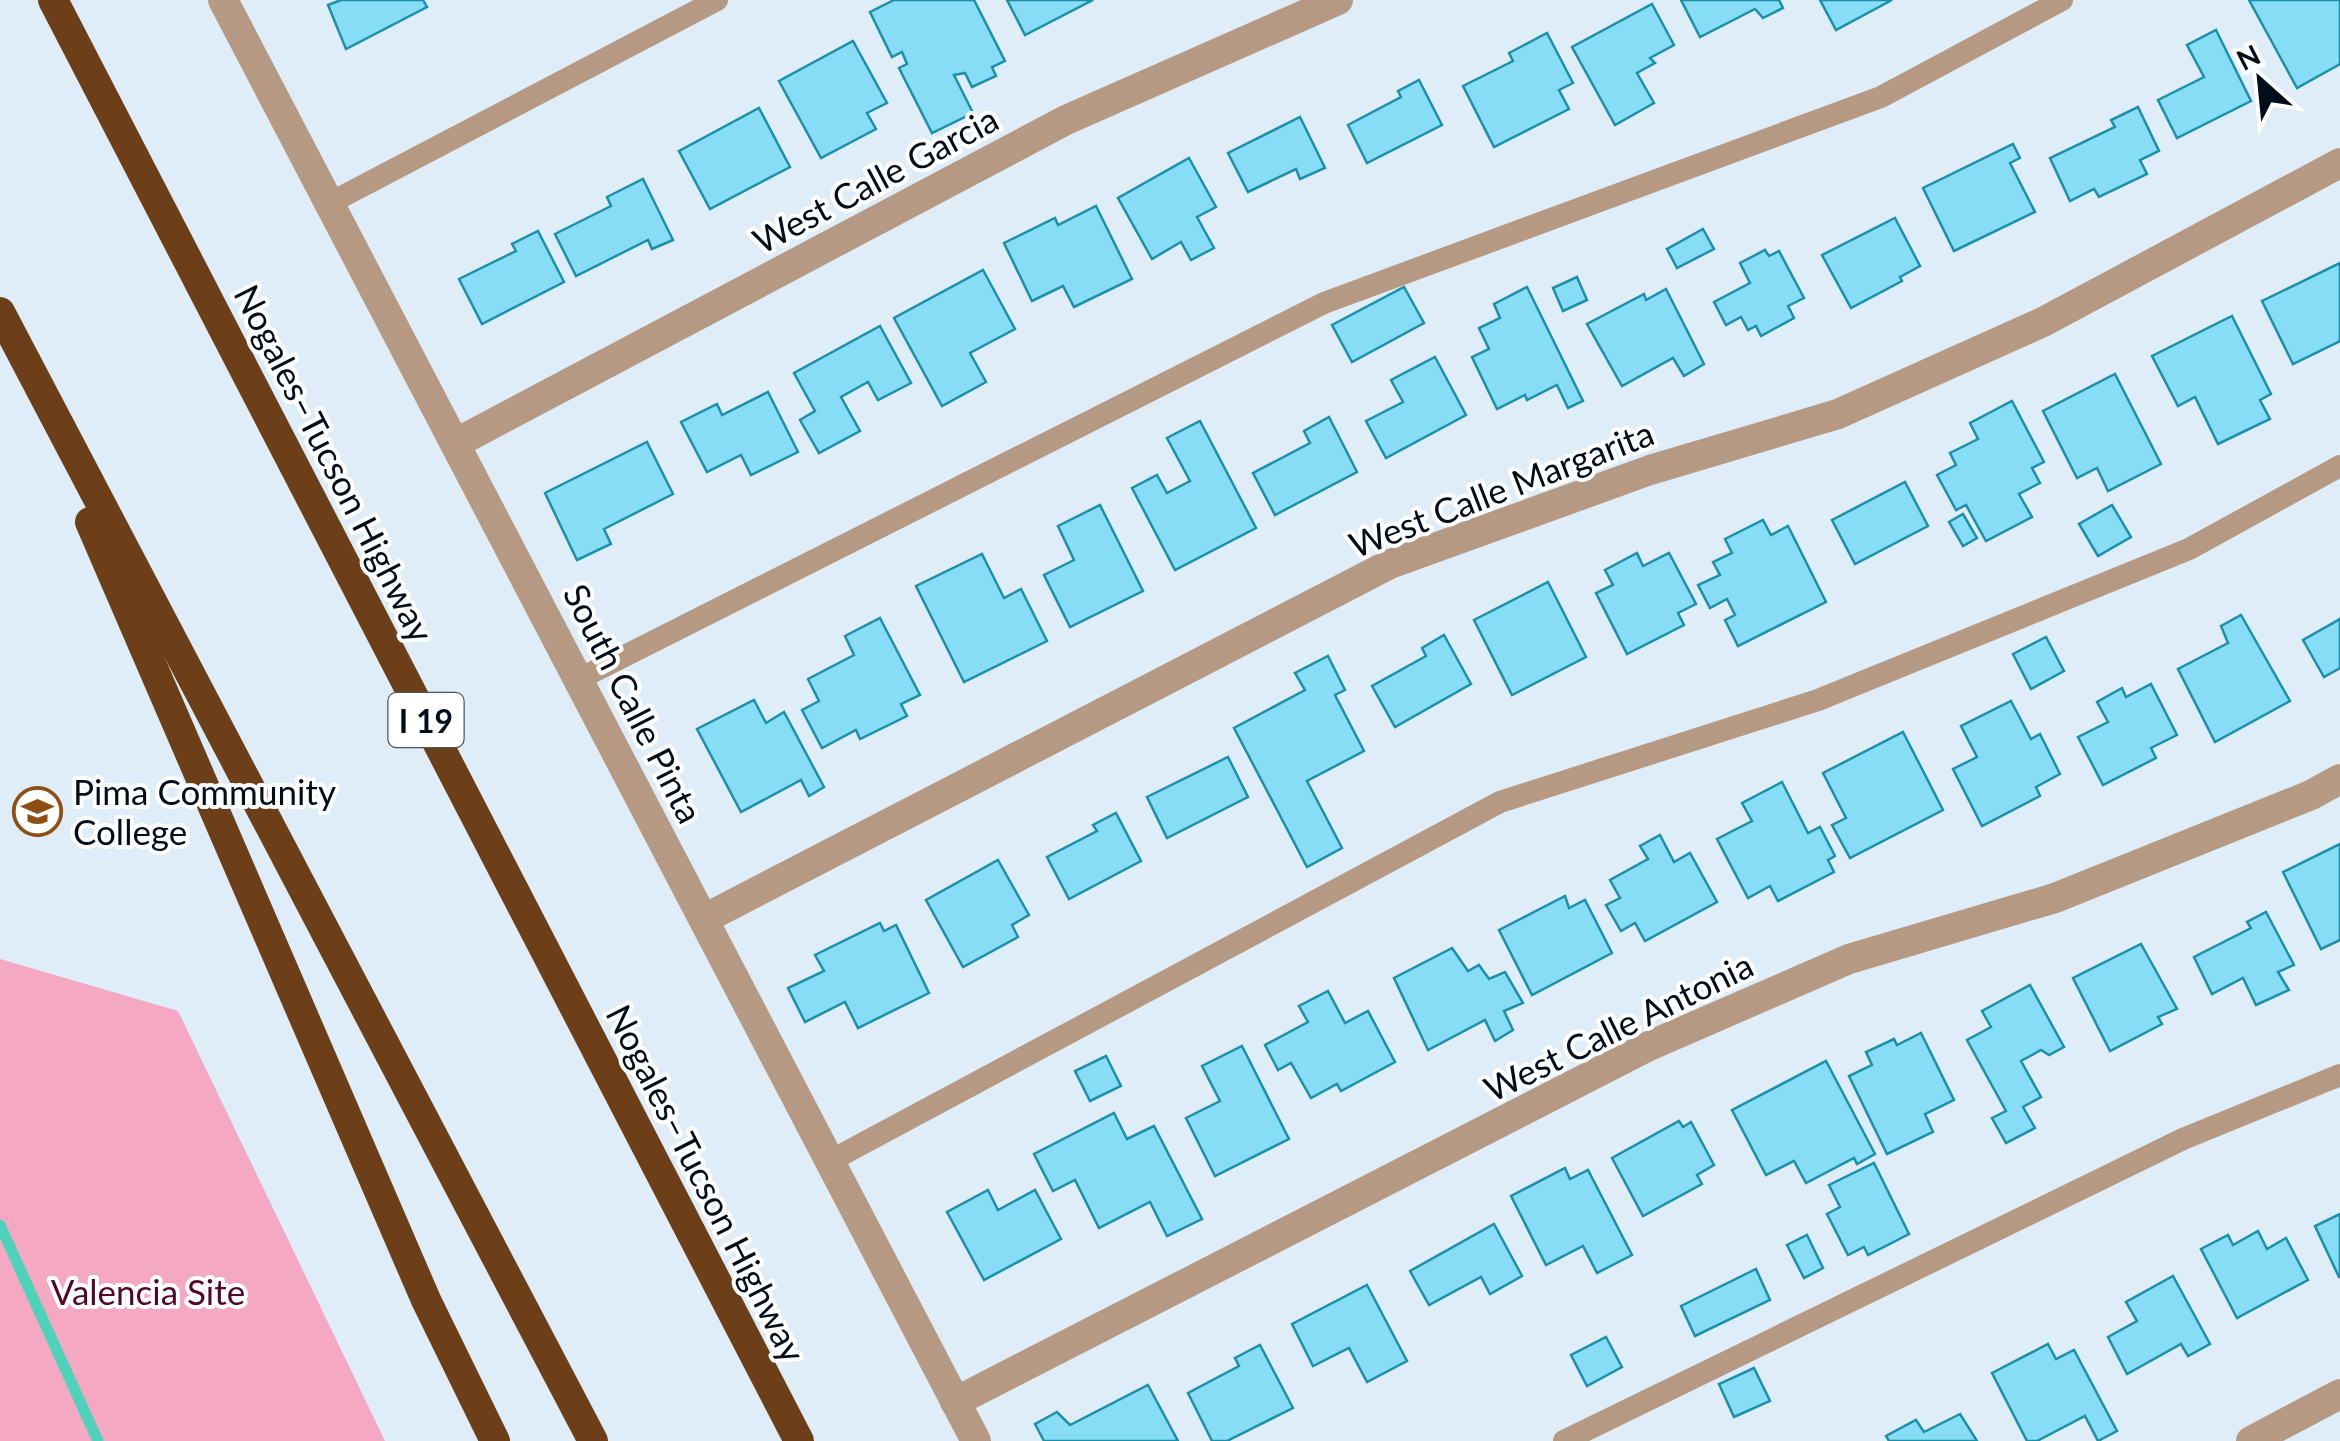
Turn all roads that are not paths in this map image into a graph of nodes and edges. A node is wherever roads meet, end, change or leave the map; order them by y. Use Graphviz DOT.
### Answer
graph roads {
  1 [pos="53,0"];
  2 [pos="223,0"];
  3 [pos="717,0"];
  4 [pos="1338,0"];
  5 [pos="2062,0"];
  6 [pos="2340,164"];
  7 [pos="330,203"];
  8 [pos="0,312"];
  9 [pos="456,443"];
  10 [pos="2340,466"];
  11 [pos="579,679"];
  12 [pos="2340,779"];
  13 [pos="704,919"];
  14 [pos="2340,1075"];
  15 [pos="830,1160"];
  16 [pos="2340,1394"];
  17 [pos="955,1402"];
  18 [pos="495,1441"];
  19 [pos="593,1441"];
  20 [pos="799,1441"];
  21 [pos="976,1441"];
  22 [pos="1564,1441"];
  23 [pos="2251,1441"];
  1 -- 20 [label="highway, Nogales–Tucson Highway / I 19"];
  2 -- 7 [label="street, South Calle Pinta"];
  3 -- 7 [label="lane"];
  4 -- 9 [label="street, West Calle Garcia"];
  5 -- 11 [label="lane"];
  6 -- 13 [label="street, West Calle Margarita"];
  7 -- 9 [label="street, South Calle Pinta"];
  8 -- 18 [label="highway"];
  8 -- 19 [label="highway"];
  9 -- 11 [label="street, South Calle Pinta"];
  10 -- 15 [label="lane"];
  11 -- 13 [label="street, South Calle Pinta"];
  12 -- 17 [label="street, West Calle Antonia"];
  13 -- 15 [label="street, South Calle Pinta"];
  14 -- 22 [label="lane"];
  15 -- 17 [label="street, South Calle Pinta"];
  16 -- 23 [label="street"];
  17 -- 21 [label="street, South Calle Pinta"];
}
